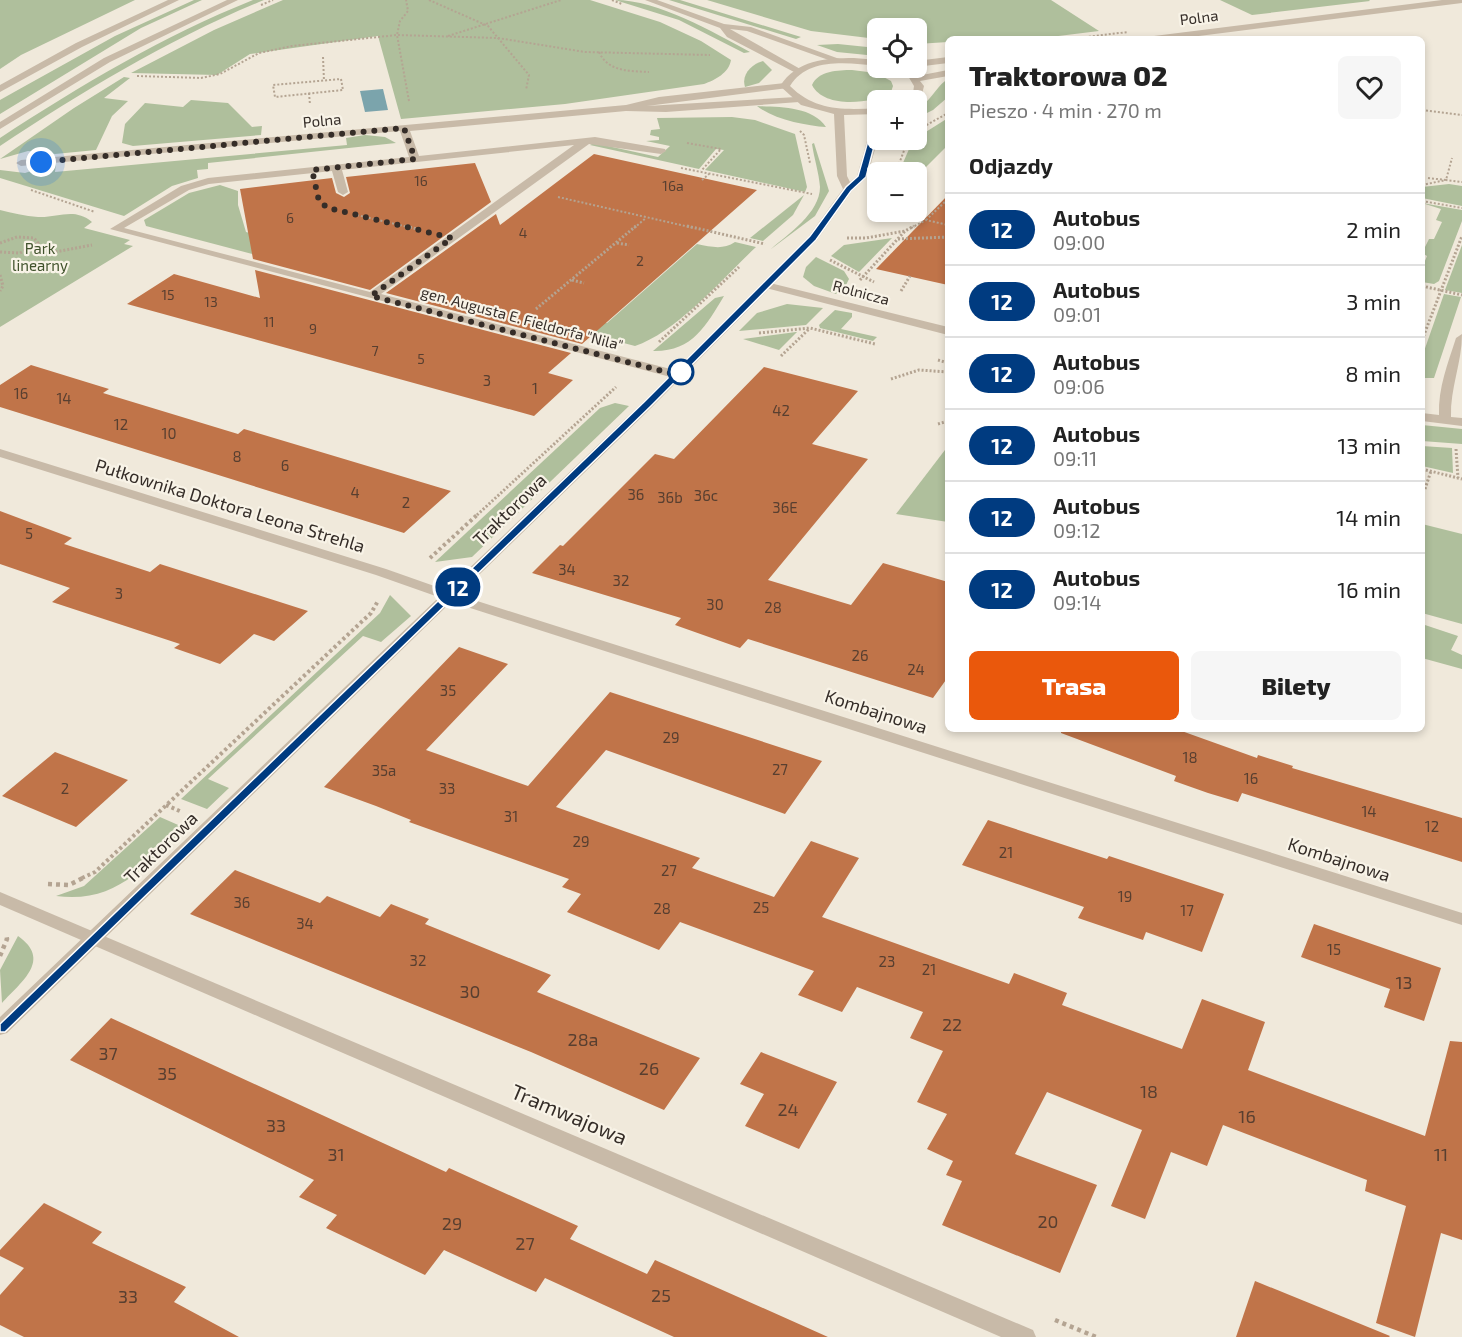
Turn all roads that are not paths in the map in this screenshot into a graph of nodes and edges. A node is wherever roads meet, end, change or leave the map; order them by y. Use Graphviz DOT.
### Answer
graph roads {
  1 [pos="176,0"];
  2 [pos="234,0"];
  3 [pos="649,0"];
  4 [pos="1462,0"];
  5 [pos="723,26"];
  6 [pos="1178,36"];
  7 [pos="945,60"];
  8 [pos="840,61"];
  9 [pos="867,62"];
  10 [pos="927,63"];
  11 [pos="797,70"];
  12 [pos="945,74"];
  13 [pos="915,79"];
  14 [pos="785,86"];
  15 [pos="0,89"];
  16 [pos="918,90"];
  17 [pos="796,100"];
  18 [pos="626,108"];
  19 [pos="867,111"];
  20 [pos="839,112"];
  21 [pos="0,126"];
  22 [pos="404,128"];
  23 [pos="585,142"];
  24 [pos="870,150"];
  25 [pos="661,151"];
  26 [pos="415,159"];
  27 [pos="21,163"];
  28 [pos="336,168"];
  29 [pos="848,189"];
  30 [pos="343,192"];
  31 [pos="766,285"];
  32 [pos="371,296"];
  33 [pos="945,330"];
  34 [pos="1462,338"];
  35 [pos="678,375"];
  36 [pos="1425,417"];
  37 [pos="1445,420"];
  38 [pos="1462,422"];
  39 [pos="0,453"];
  40 [pos="449,596"];
  41 [pos="0,898"];
  42 [pos="1462,919"];
  43 [pos="94,938"];
  44 [pos="0,1028"];
  45 [pos="1025,1337"];
  1 -- 15 [label="street"];
  2 -- 21 [label="street"];
  3 -- 5 [label="street"];
  4 -- 6 [label="street, Polna"];
  5 -- 8 [label="street"];
  5 -- 11 [label="street"];
  7 -- 10 [label="street"];
  8 -- 9 [label="street"];
  8 -- 11 [label="street"];
  11 -- 14 [label="street"];
  12 -- 13 [label="street"];
  13 -- 16 [label="street"];
  14 -- 17 [label="street"];
  14 -- 18 [label="street, Polna"];
  17 -- 18 [label="street, Polna"];
  17 -- 20 [label="street"];
  18 -- 22 [label="street, Polna"];
  19 -- 20 [label="street"];
  20 -- 29 [label="street"];
  22 -- 26 [label="street"];
  22 -- 27 [label="street, Polna"];
  23 -- 25 [label="street"];
  23 -- 26 [label="street"];
  23 -- 32 [label="street"];
  24 -- 29 [label="street, Traktorowa"];
  26 -- 28 [label="street"];
  28 -- 30 [label="street"];
  28 -- 32 [label="street, gen. Augusta E. Fieldorfa \"Nila\""];
  29 -- 31 [label="street, Traktorowa"];
  31 -- 33 [label="street, Rolnicza"];
  31 -- 35 [label="street, Traktorowa"];
  32 -- 35 [label="street, gen. Augusta E. Fieldorfa \"Nila\""];
  34 -- 37 [label="street"];
  35 -- 40 [label="street, Traktorowa"];
  36 -- 37 [label="street"];
  37 -- 38 [label="street"];
  39 -- 40 [label="street, Pułkownika Doktora Leona Strehla"];
  40 -- 42 [label="street, Kombajnowa"];
  40 -- 43 [label="street, Traktorowa"];
  41 -- 43 [label="street, Tramwajowa"];
  43 -- 44 [label="street, Traktorowa"];
  43 -- 45 [label="street, Tramwajowa"];
}
